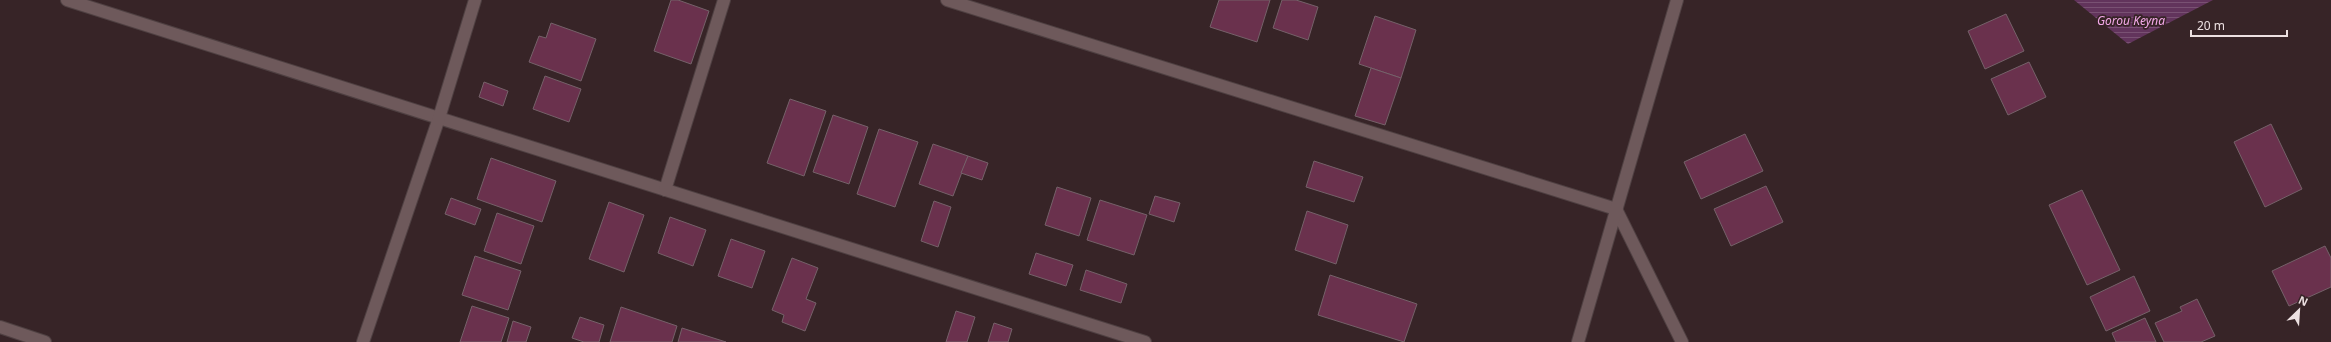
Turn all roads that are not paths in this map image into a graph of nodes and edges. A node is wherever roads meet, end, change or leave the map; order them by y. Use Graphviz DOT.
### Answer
graph roads {
  1 [pos="66,0"];
  2 [pos="475,0"];
  3 [pos="724,0"];
  4 [pos="947,0"];
  5 [pos="1677,0"];
  6 [pos="439,118"];
  7 [pos="665,190"];
  8 [pos="1616,209"];
  9 [pos="0,327"];
  10 [pos="44,342"];
  11 [pos="363,342"];
  12 [pos="1145,342"];
  13 [pos="1578,342"];
  14 [pos="1682,342"];
  1 -- 6 [label="street"];
  2 -- 6 [label="street"];
  3 -- 7 [label="street"];
  4 -- 8 [label="street"];
  5 -- 8 [label="street"];
  6 -- 7 [label="street"];
  6 -- 11 [label="street"];
  7 -- 12 [label="street"];
  8 -- 13 [label="street"];
  8 -- 14 [label="street"];
  9 -- 10 [label="street"];
}
